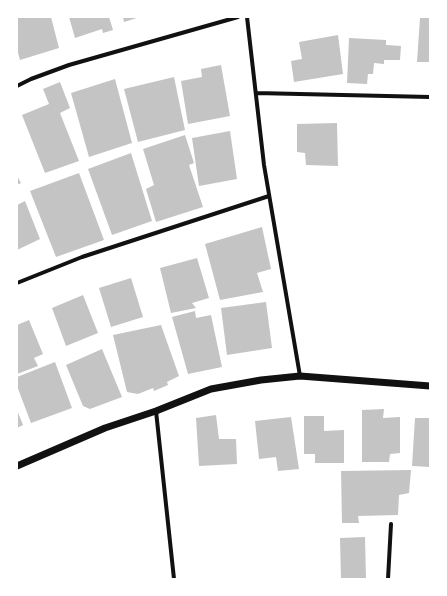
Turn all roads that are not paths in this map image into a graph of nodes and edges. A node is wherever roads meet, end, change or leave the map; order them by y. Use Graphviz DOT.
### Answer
graph roads {
  1 [pos="238,17"];
  2 [pos="247,17"];
  3 [pos="17,86"];
  4 [pos="256,93"];
  5 [pos="430,97"];
  6 [pos="269,196"];
  7 [pos="17,283"];
  8 [pos="300,376"];
  9 [pos="430,386"];
  10 [pos="156,411"];
  11 [pos="17,466"];
  12 [pos="391,524"];
  13 [pos="174,579"];
  14 [pos="388,579"];
  1 -- 3 [label="street"];
  2 -- 4 [label="street"];
  4 -- 5 [label="street"];
  4 -- 6 [label="street"];
  6 -- 7 [label="street"];
  6 -- 8 [label="street"];
  8 -- 9 [label="street"];
  8 -- 10 [label="street"];
  10 -- 11 [label="street"];
  10 -- 13 [label="street"];
  12 -- 14 [label="street"];
}
